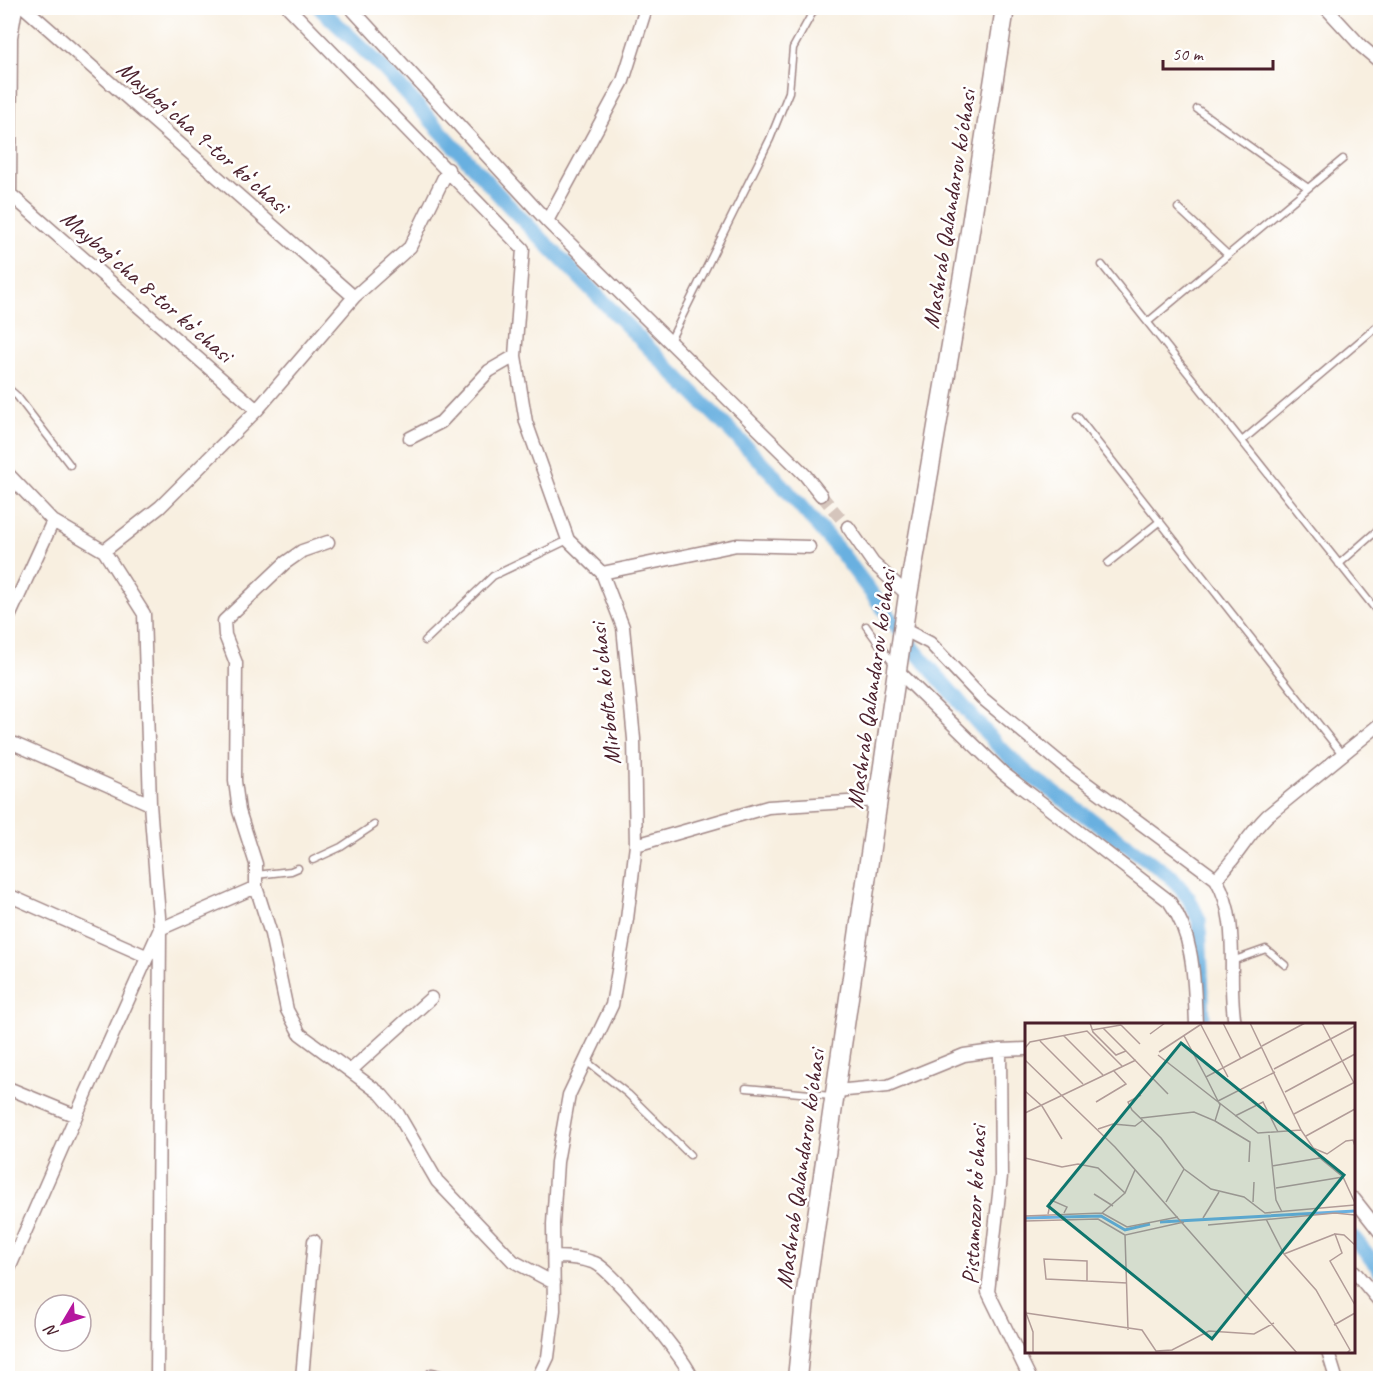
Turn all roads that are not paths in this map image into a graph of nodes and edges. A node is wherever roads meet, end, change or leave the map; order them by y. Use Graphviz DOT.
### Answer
graph roads {
  1 [pos="16,8"];
  2 [pos="25,8"];
  3 [pos="289,8"];
  4 [pos="351,8"];
  5 [pos="646,8"];
  6 [pos="815,8"];
  7 [pos="1005,8"];
  8 [pos="1326,8"];
  9 [pos="1380,62"];
  10 [pos="1197,109"];
  11 [pos="1343,159"];
  12 [pos="448,169"];
  13 [pos="1308,188"];
  14 [pos="9,199"];
  15 [pos="1178,208"];
  16 [pos="547,221"];
  17 [pos="1228,255"];
  18 [pos="1102,265"];
  19 [pos="354,297"];
  20 [pos="1149,321"];
  21 [pos="1380,324"];
  22 [pos="670,341"];
  23 [pos="516,356"];
  24 [pos="8,388"];
  25 [pos="256,410"];
  26 [pos="1077,416"];
  27 [pos="410,438"];
  28 [pos="1242,441"];
  29 [pos="70,465"];
  30 [pos="8,474"];
  31 [pos="821,495"];
  32 [pos="53,521"];
  33 [pos="1160,521"];
  34 [pos="848,526"];
  35 [pos="1380,528"];
  36 [pos="568,540"];
  37 [pos="328,542"];
  38 [pos="809,547"];
  39 [pos="104,551"];
  40 [pos="1108,563"];
  41 [pos="1339,564"];
  42 [pos="602,573"];
  43 [pos="907,600"];
  44 [pos="1380,615"];
  45 [pos="8,619"];
  46 [pos="866,626"];
  47 [pos="903,629"];
  48 [pos="425,641"];
  49 [pos="897,670"];
  50 [pos="1380,724"];
  51 [pos="8,741"];
  52 [pos="1342,754"];
  53 [pos="879,800"];
  54 [pos="150,804"];
  55 [pos="374,825"];
  56 [pos="636,845"];
  57 [pos="313,860"];
  58 [pos="298,868"];
  59 [pos="1216,879"];
  60 [pos="256,881"];
  61 [pos="8,896"];
  62 [pos="160,928"];
  63 [pos="146,956"];
  64 [pos="1232,961"];
  65 [pos="1285,965"];
  66 [pos="431,998"];
  67 [pos="1196,1023"];
  68 [pos="1235,1023"];
  69 [pos="1025,1049"];
  70 [pos="1000,1050"];
  71 [pos="585,1060"];
  72 [pos="350,1071"];
  73 [pos="8,1088"];
  74 [pos="746,1088"];
  75 [pos="835,1094"];
  76 [pos="76,1116"];
  77 [pos="690,1155"];
  78 [pos="1355,1201"];
  79 [pos="1380,1232"];
  80 [pos="314,1241"];
  81 [pos="554,1257"];
  82 [pos="8,1271"];
  83 [pos="1355,1276"];
  84 [pos="554,1283"];
  85 [pos="1380,1302"];
  86 [pos="1328,1353"];
  87 [pos="157,1378"];
  88 [pos="302,1378"];
  89 [pos="538,1378"];
  90 [pos="692,1378"];
  91 [pos="797,1378"];
  92 [pos="1030,1378"];
  93 [pos="1336,1378"];
  1 -- 14 [label="street"];
  2 -- 19 [label="street, Maybogʻcha 9-tor koʻchasi"];
  3 -- 12 [label="street, Mirbolta koʻchasi"];
  4 -- 16 [label="street"];
  5 -- 16 [label="street"];
  6 -- 22 [label="lane"];
  7 -- 43 [label="main road, Mashrab Qalandarov ko'chasi"];
  8 -- 9 [label="street"];
  10 -- 13 [label="lane"];
  11 -- 13 [label="lane"];
  12 -- 19 [label="street"];
  12 -- 23 [label="street, Mirbolta koʻchasi"];
  13 -- 17 [label="lane"];
  14 -- 25 [label="street, Maybogʻcha 8-tor koʻchasi"];
  15 -- 17 [label="lane"];
  16 -- 22 [label="street"];
  17 -- 20 [label="lane"];
  18 -- 20 [label="lane"];
  19 -- 25 [label="street"];
  20 -- 28 [label="lane"];
  21 -- 28 [label="lane"];
  22 -- 31 [label="street"];
  23 -- 27 [label="street"];
  23 -- 36 [label="street, Mirbolta koʻchasi"];
  24 -- 29 [label="lane"];
  25 -- 39 [label="street"];
  26 -- 33 [label="lane"];
  28 -- 41 [label="lane"];
  30 -- 32 [label="street"];
  32 -- 39 [label="street"];
  32 -- 45 [label="street"];
  33 -- 40 [label="lane"];
  33 -- 52 [label="lane"];
  34 -- 43 [label="street"];
  35 -- 41 [label="lane"];
  36 -- 42 [label="street, Mirbolta koʻchasi"];
  36 -- 48 [label="lane"];
  37 -- 60 [label="street"];
  38 -- 42 [label="street"];
  39 -- 54 [label="street"];
  41 -- 44 [label="lane"];
  42 -- 56 [label="street, Mirbolta koʻchasi"];
  43 -- 47 [label="main road, Mashrab Qalandarov ko'chasi"];
  46 -- 49 [label="lane"];
  47 -- 49 [label="main road, Mashrab Qalandarov ko'chasi"];
  47 -- 59 [label="street"];
  49 -- 53 [label="main road, Mashrab Qalandarov ko'chasi"];
  49 -- 67 [label="street"];
  50 -- 52 [label="street"];
  51 -- 54 [label="street"];
  52 -- 59 [label="street"];
  53 -- 56 [label="street"];
  53 -- 75 [label="main road, Mashrab Qalandarov ko'chasi"];
  54 -- 62 [label="street"];
  55 -- 57 [label="lane"];
  56 -- 71 [label="street, Mirbolta koʻchasi"];
  58 -- 60 [label="lane"];
  59 -- 64 [label="street"];
  60 -- 62 [label="street"];
  60 -- 72 [label="street"];
  61 -- 63 [label="street"];
  62 -- 63 [label="street"];
  62 -- 87 [label="street"];
  63 -- 76 [label="street"];
  64 -- 65 [label="lane"];
  64 -- 68 [label="street"];
  66 -- 72 [label="street"];
  69 -- 70 [label="street"];
  70 -- 75 [label="street"];
  70 -- 92 [label="street, Pistamozor koʻchasi"];
  71 -- 77 [label="lane"];
  71 -- 81 [label="street, Mirbolta koʻchasi"];
  72 -- 84 [label="street"];
  73 -- 76 [label="street"];
  74 -- 75 [label="lane"];
  75 -- 91 [label="main road, Mashrab Qalandarov ko'chasi"];
  76 -- 82 [label="street"];
  78 -- 79 [label="street"];
  80 -- 88 [label="street"];
  81 -- 84 [label="street, Mirbolta koʻchasi"];
  81 -- 90 [label="street"];
  83 -- 85 [label="street"];
  84 -- 89 [label="street, Mirbolta koʻchasi"];
  86 -- 93 [label="street"];
}
